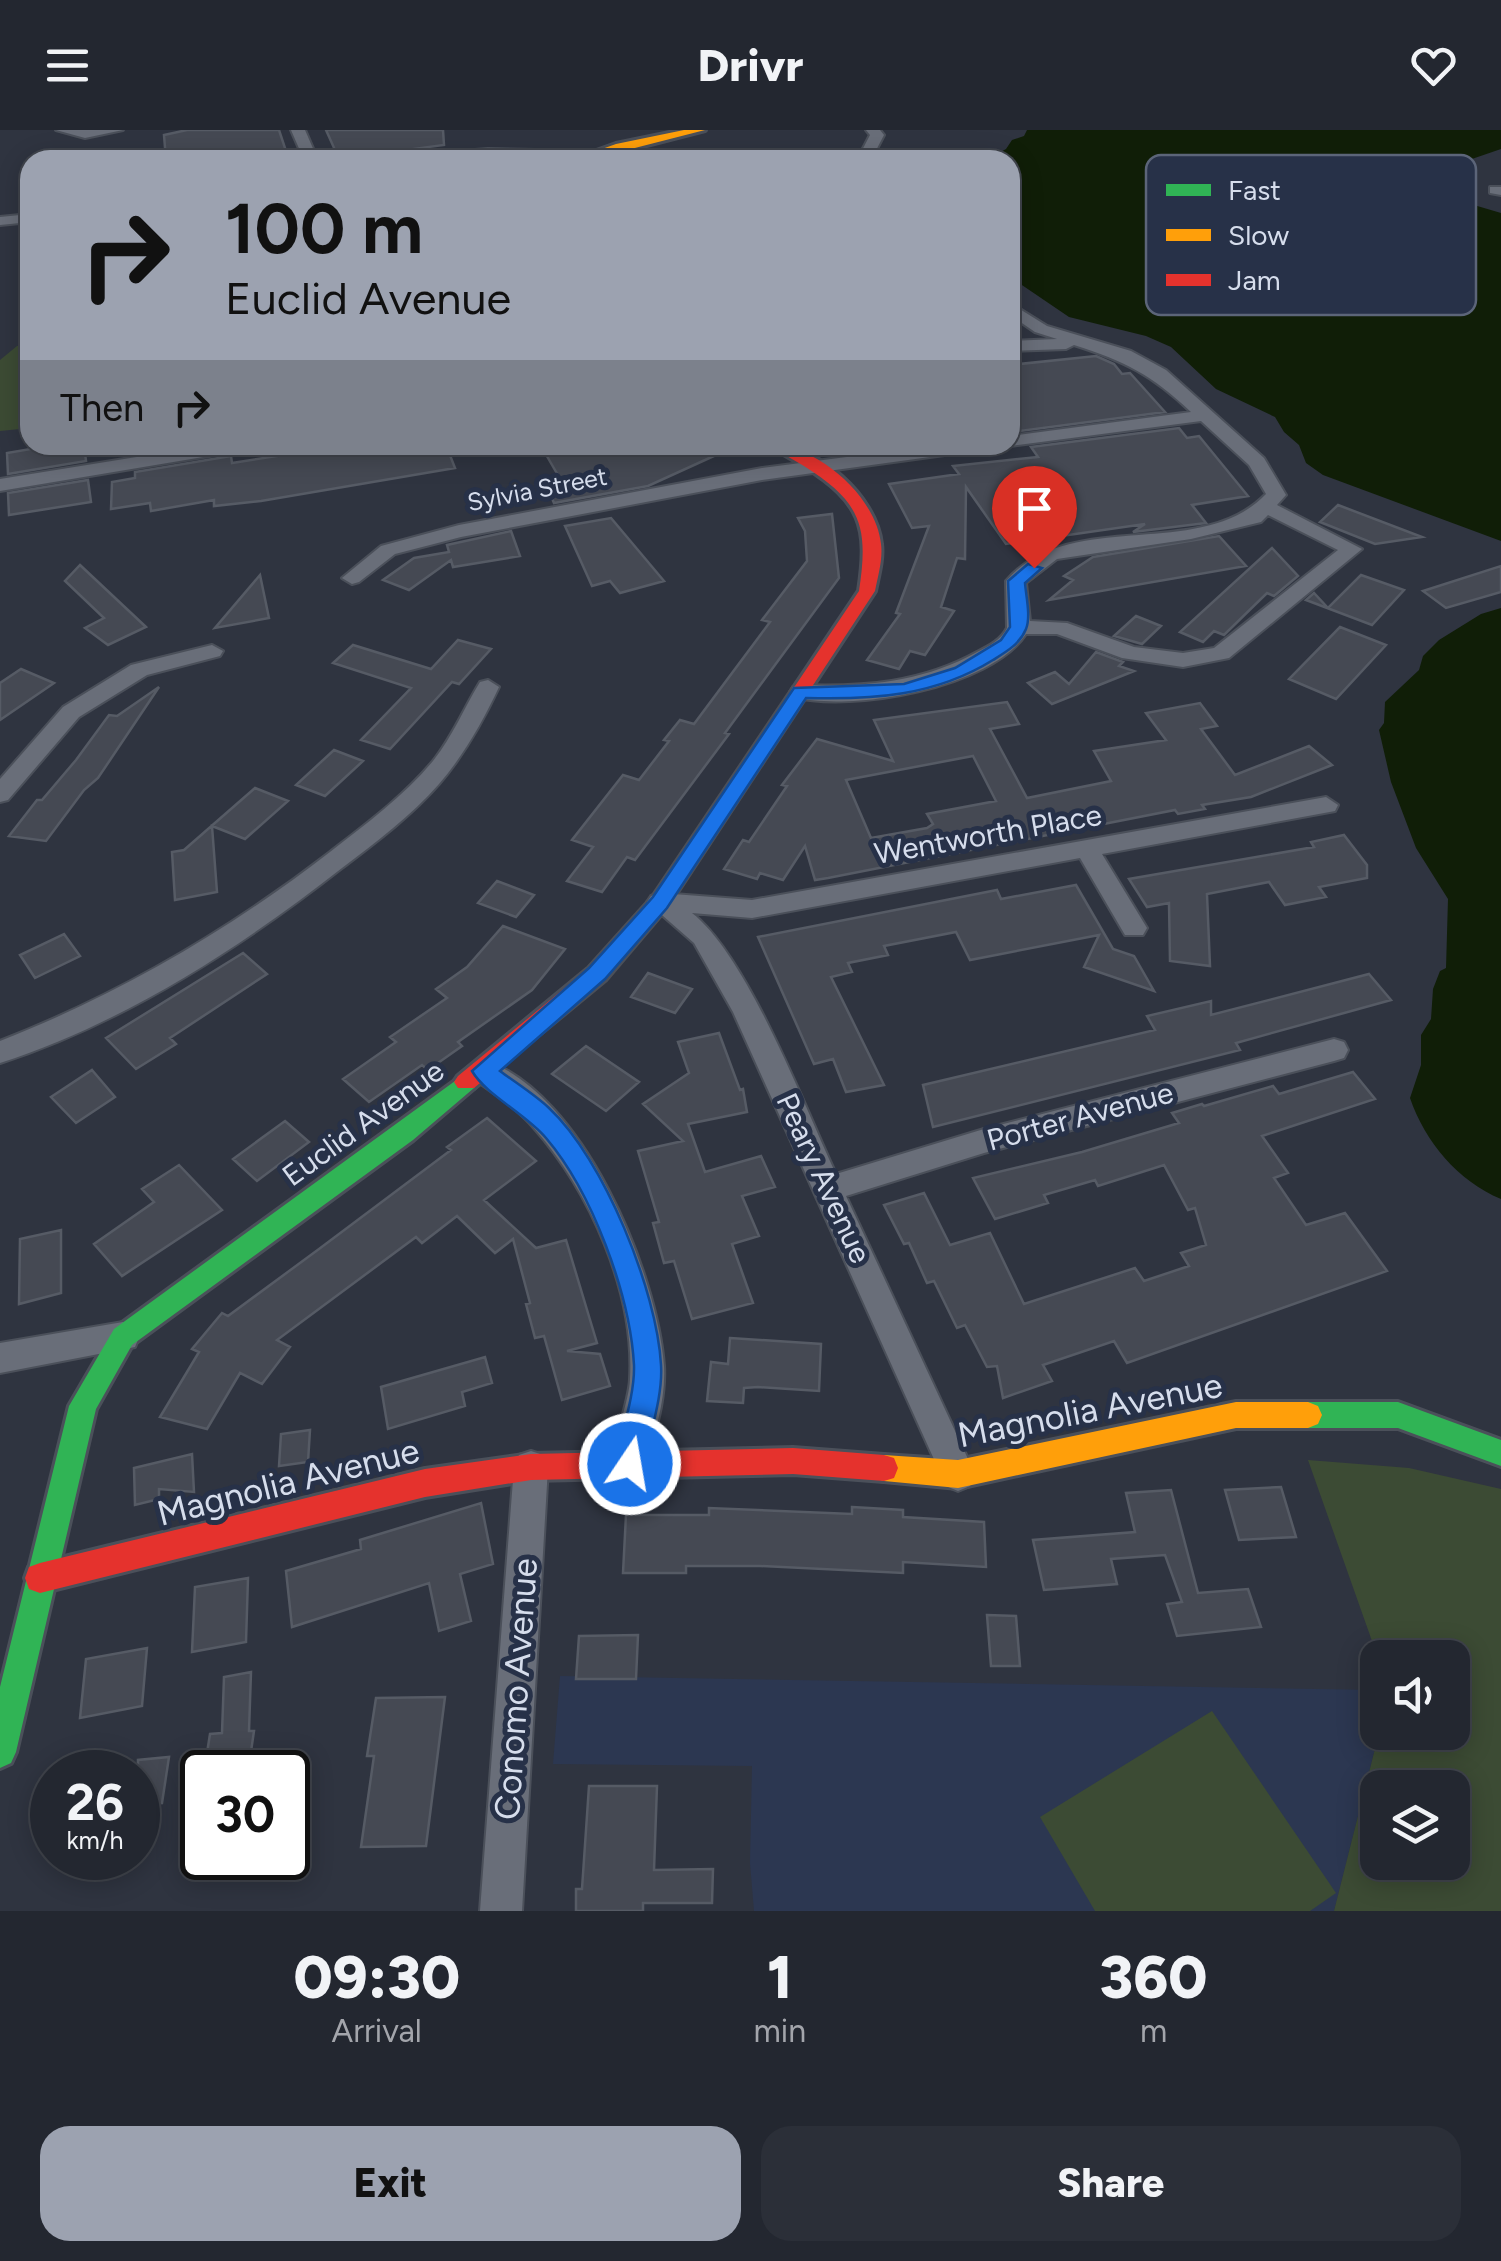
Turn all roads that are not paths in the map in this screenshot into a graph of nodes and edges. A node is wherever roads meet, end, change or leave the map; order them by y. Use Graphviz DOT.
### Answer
graph roads {
  1 [pos="63,130"];
  2 [pos="116,130"];
  3 [pos="700,130"];
  4 [pos="617,150"];
  5 [pos="1020,315"];
  6 [pos="1035,325"];
  7 [pos="1020,341"];
  8 [pos="1087,344"];
  9 [pos="1020,346"];
  10 [pos="1208,415"];
  11 [pos="1020,440"];
  12 [pos="165,455"];
  13 [pos="795,455"];
  14 [pos="907,455"];
  15 [pos="816,467"];
  16 [pos="0,485"];
  17 [pos="1266,506"];
  18 [pos="352,578"];
  19 [pos="1019,627"];
  20 [pos="212,652"];
  21 [pos="488,686"];
  22 [pos="801,692"];
  23 [pos="0,794"];
  24 [pos="1326,805"];
  25 [pos="1087,850"];
  26 [pos="660,902"];
  27 [pos="1134,928"];
  28 [pos="1334,1050"];
  29 [pos="0,1052"];
  30 [pos="484,1071"];
  31 [pos="829,1189"];
  32 [pos="122,1336"];
  33 [pos="0,1358"];
  34 [pos="1501,1453"];
  35 [pos="630,1464"];
  36 [pos="532,1467"];
  37 [pos="958,1474"];
  38 [pos="40,1578"];
  39 [pos="0,1752"];
  40 [pos="501,1911"];
  1 -- 2 [label="street"];
  3 -- 4 [label="street"];
  5 -- 6 [label="street"];
  6 -- 7 [label="street"];
  6 -- 8 [label="street"];
  8 -- 9 [label="street"];
  8 -- 10 [label="street"];
  10 -- 11 [label="street"];
  10 -- 17 [label="street"];
  12 -- 16 [label="street"];
  13 -- 15 [label="street, Euclid Avenue"];
  14 -- 15 [label="street, Sylvia Street"];
  15 -- 18 [label="street, Sylvia Street"];
  15 -- 22 [label="street, Euclid Avenue"];
  17 -- 19 [label="street"];
  17 -- 19 [label="street"];
  19 -- 22 [label="street"];
  20 -- 23 [label="street"];
  21 -- 29 [label="street"];
  22 -- 26 [label="street, Euclid Avenue"];
  24 -- 25 [label="street, Wentworth Place"];
  25 -- 26 [label="street, Wentworth Place"];
  25 -- 27 [label="street"];
  26 -- 30 [label="street, Euclid Avenue"];
  26 -- 31 [label="street, Peary Avenue"];
  28 -- 31 [label="street, Porter Avenue"];
  30 -- 32 [label="street, Euclid Avenue"];
  30 -- 35 [label="street"];
  31 -- 37 [label="street, Peary Avenue"];
  32 -- 33 [label="street"];
  32 -- 38 [label="street, Euclid Avenue"];
  34 -- 37 [label="street, Magnolia Avenue"];
  35 -- 36 [label="street, Magnolia Avenue"];
  35 -- 37 [label="street, Magnolia Avenue"];
  36 -- 38 [label="street, Magnolia Avenue"];
  36 -- 40 [label="street, Conomo Avenue"];
  38 -- 39 [label="street, Euclid Avenue"];
}
